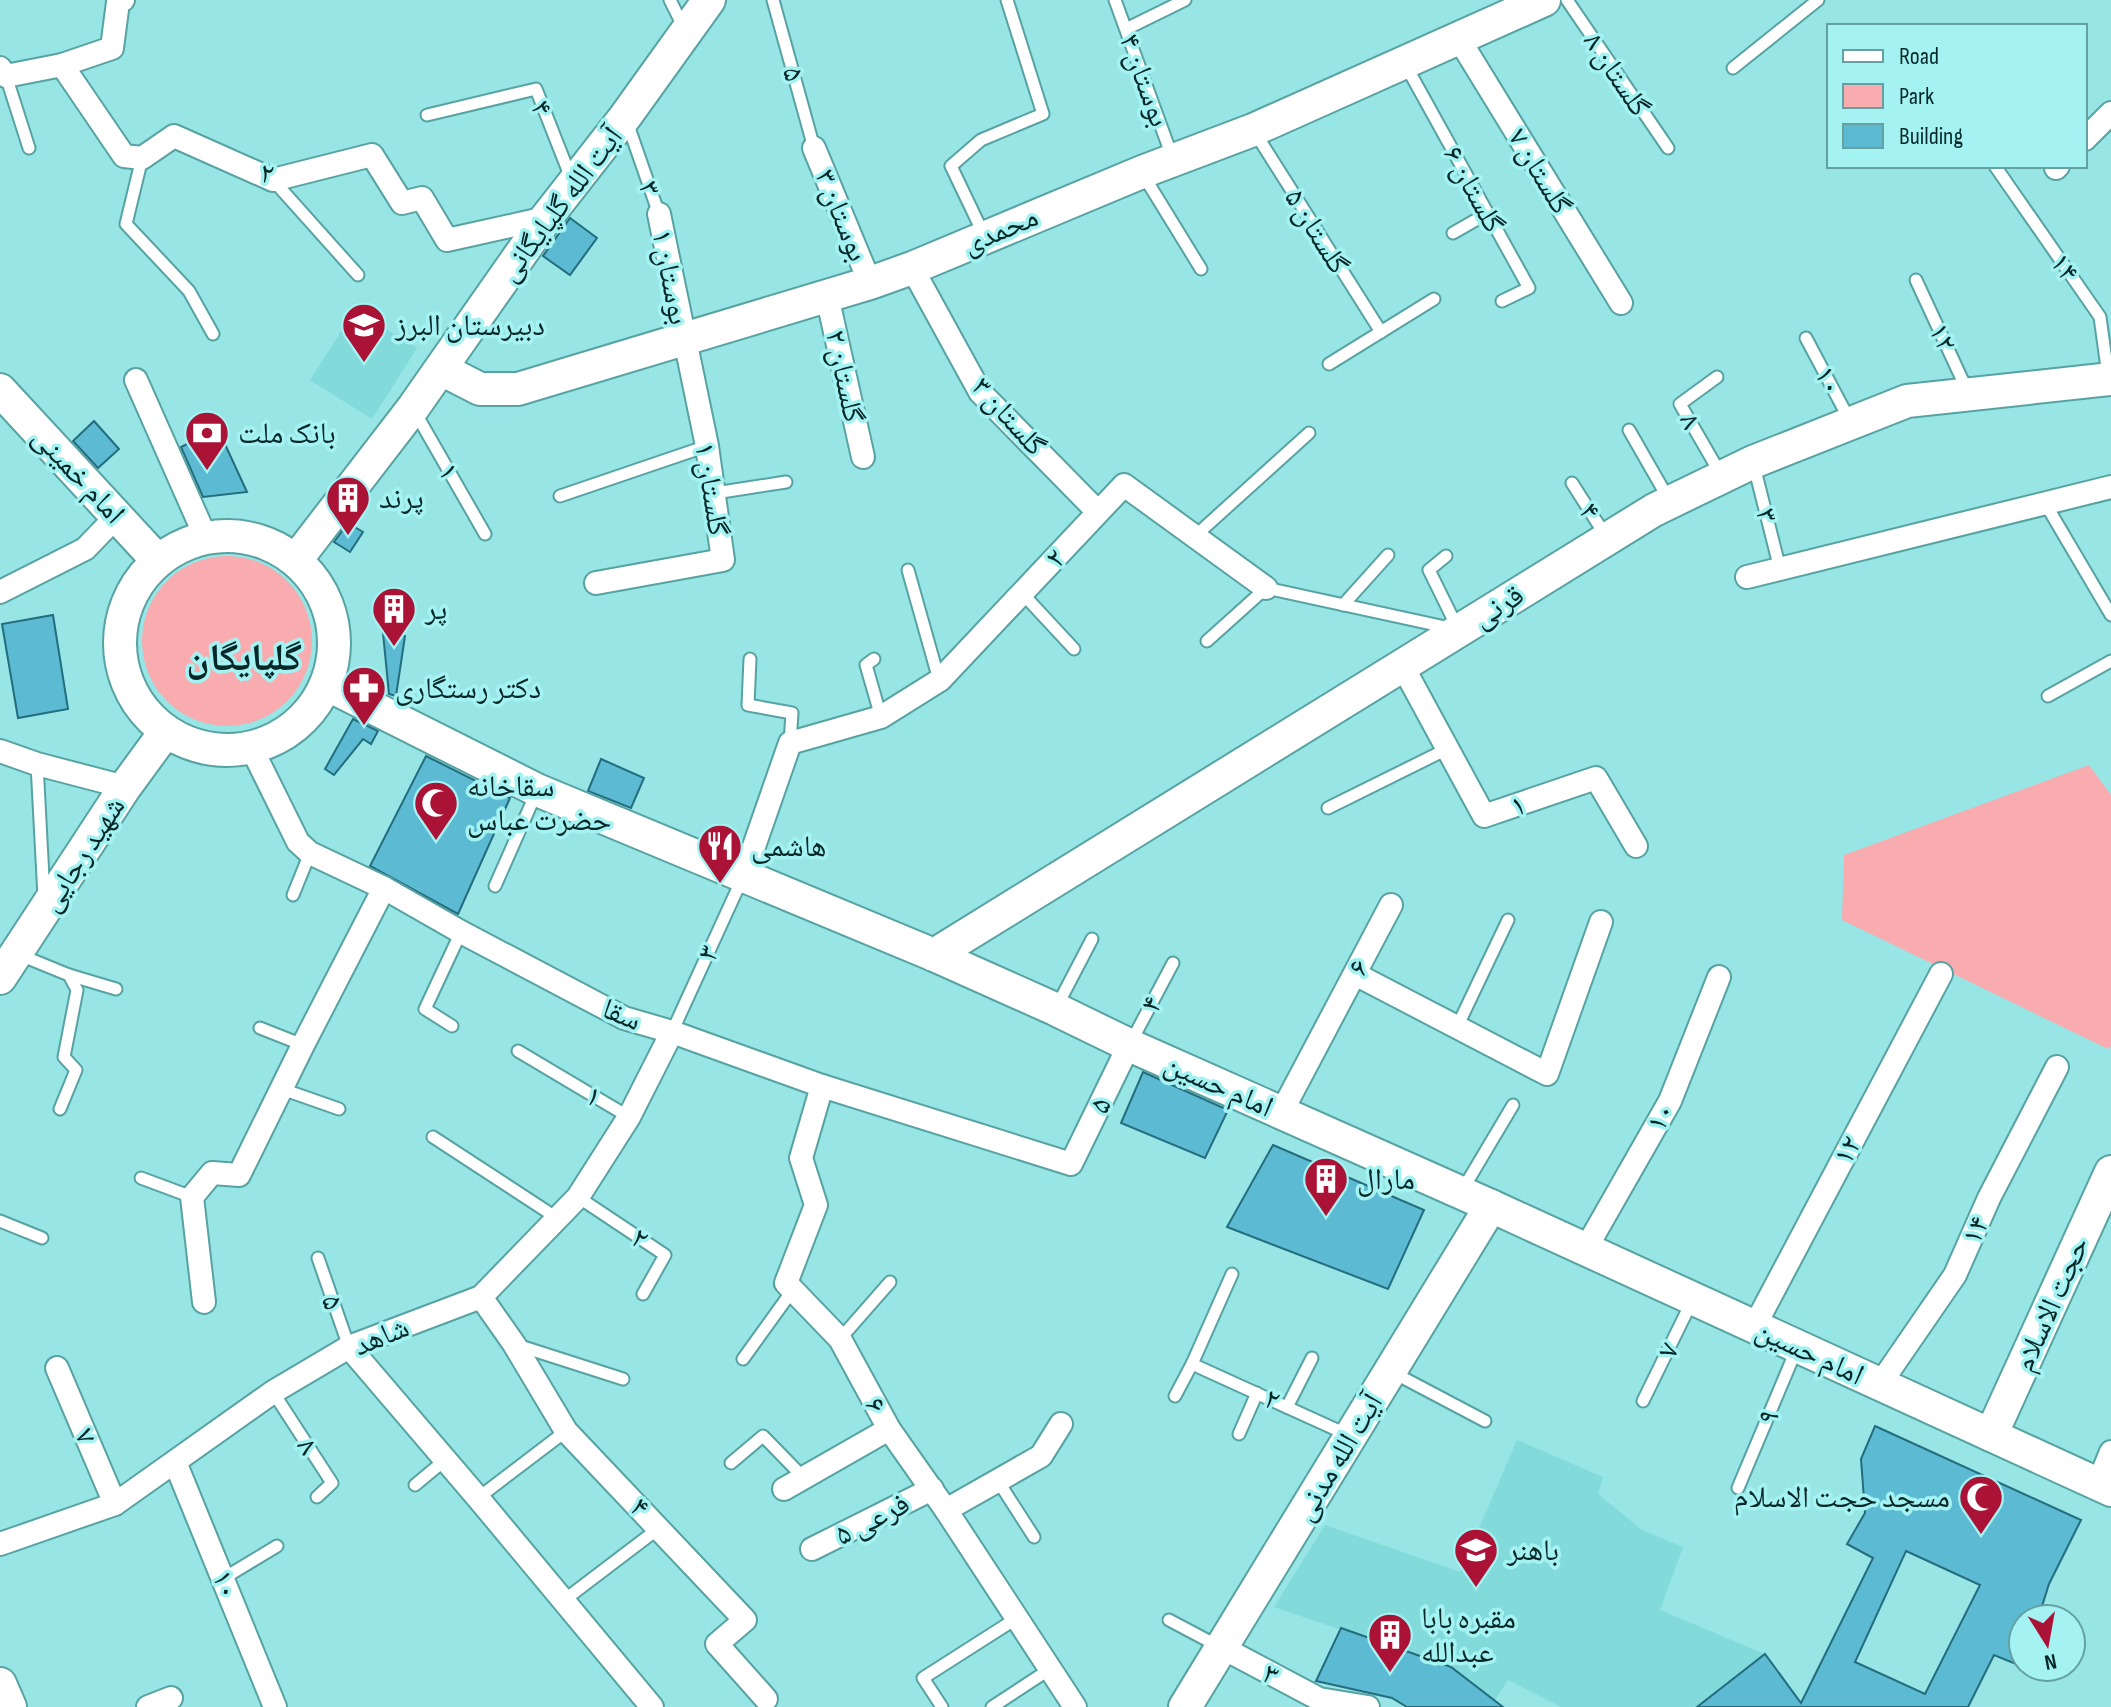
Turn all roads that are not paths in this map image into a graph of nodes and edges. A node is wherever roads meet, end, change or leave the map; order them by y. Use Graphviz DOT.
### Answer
graph roads {
  1 [pos="123,0"];
  2 [pos="670,0"];
  3 [pos="709,0"];
  4 [pos="773,0"];
  5 [pos="1007,0"];
  6 [pos="1115,0"];
  7 [pos="1185,0"];
  8 [pos="1544,0"];
  9 [pos="1567,0"];
  10 [pos="1818,0"];
  11 [pos="1126,29"];
  12 [pos="686,32"];
  13 [pos="1459,39"];
  14 [pos="1405,63"];
  15 [pos="62,65"];
  16 [pos="1733,68"];
  17 [pos="3,72"];
  18 [pos="2111,113"];
  19 [pos="427,115"];
  20 [pos="625,117"];
  21 [pos="1253,130"];
  22 [pos="2087,137"];
  23 [pos="29,148"];
  24 [pos="814,148"];
  25 [pos="1668,148"];
  26 [pos="142,158"];
  27 [pos="1173,160"];
  28 [pos="1996,168"];
  29 [pos="1142,172"];
  30 [pos="273,180"];
  31 [pos="573,184"];
  32 [pos="1488,213"];
  33 [pos="659,214"];
  34 [pos="546,218"];
  35 [pos="1453,233"];
  36 [pos="984,236"];
  37 [pos="912,268"];
  38 [pos="1201,269"];
  39 [pos="358,275"];
  40 [pos="1916,280"];
  41 [pos="870,283"];
  42 [pos="827,296"];
  43 [pos="1434,299"];
  44 [pos="1502,301"];
  45 [pos="1621,303"];
  46 [pos="1381,332"];
  47 [pos="213,334"];
  48 [pos="1806,338"];
  49 [pos="684,339"];
  50 [pos="1329,364"];
  51 [pos="441,369"];
  52 [pos="1717,377"];
  53 [pos="2110,379"];
  54 [pos="136,380"];
  55 [pos="0,390"];
  56 [pos="1969,394"];
  57 [pos="413,408"];
  58 [pos="1852,423"];
  59 [pos="1629,430"];
  60 [pos="1309,433"];
  61 [pos="707,446"];
  62 [pos="863,457"];
  63 [pos="1753,462"];
  64 [pos="1722,477"];
  65 [pos="786,482"];
  66 [pos="1572,483"];
  67 [pos="2111,487"];
  68 [pos="715,493"];
  69 [pos="560,496"];
  70 [pos="1671,502"];
  71 [pos="2044,502"];
  72 [pos="1098,512"];
  73 [pos="117,516"];
  74 [pos="485,534"];
  75 [pos="1194,537"];
  76 [pos="206,538"];
  77 [pos="1607,539"];
  78 [pos="1388,555"];
  79 [pos="1446,556"];
  80 [pos="296,560"];
  81 [pos="158,561"];
  82 [pos="1780,569"];
  83 [pos="908,570"];
  84 [pos="1747,577"];
  85 [pos="596,583"];
  86 [pos="1266,588"];
  87 [pos="0,592"];
  88 [pos="1022,593"];
  89 [pos="1343,605"];
  90 [pos="2111,615"];
  91 [pos="1458,630"];
  92 [pos="1207,641"];
  93 [pos="1074,649"];
  94 [pos="750,659"];
  95 [pos="874,659"];
  96 [pos="2111,661"];
  97 [pos="1402,665"];
  98 [pos="940,680"];
  99 [pos="326,684"];
  100 [pos="2048,696"];
  101 [pos="881,717"];
  102 [pos="166,731"];
  103 [pos="790,743"];
  104 [pos="251,747"];
  105 [pos="1447,749"];
  106 [pos="0,751"];
  107 [pos="37,764"];
  108 [pos="125,787"];
  109 [pos="537,790"];
  110 [pos="1328,808"];
  111 [pos="1636,846"];
  112 [pos="310,853"];
  113 [pos="744,875"];
  114 [pos="495,886"];
  115 [pos="384,888"];
  116 [pos="293,895"];
  117 [pos="1391,905"];
  118 [pos="45,910"];
  119 [pos="1508,920"];
  120 [pos="1601,922"];
  121 [pos="461,932"];
  122 [pos="1092,939"];
  123 [pos="934,955"];
  124 [pos="1173,963"];
  125 [pos="8,966"];
  126 [pos="1355,974"];
  127 [pos="1941,974"];
  128 [pos="69,975"];
  129 [pos="1719,977"];
  130 [pos="116,989"];
  131 [pos="1055,1009"];
  132 [pos="452,1026"];
  133 [pos="1457,1027"];
  134 [pos="260,1028"];
  135 [pos="672,1032"];
  136 [pos="303,1045"];
  137 [pos="1129,1045"];
  138 [pos="518,1051"];
  139 [pos="2057,1067"];
  140 [pos="822,1086"];
  141 [pos="282,1089"];
  142 [pos="1513,1105"];
  143 [pos="60,1109"];
  144 [pos="339,1109"];
  145 [pos="1281,1113"];
  146 [pos="629,1117"];
  147 [pos="433,1137"];
  148 [pos="1071,1164"];
  149 [pos="2111,1172"];
  150 [pos="141,1178"];
  151 [pos="1460,1193"];
  152 [pos="192,1197"];
  153 [pos="578,1197"];
  154 [pos="1491,1206"];
  155 [pos="557,1218"];
  156 [pos="0,1221"];
  157 [pos="42,1238"];
  158 [pos="1585,1250"];
  159 [pos="318,1258"];
  160 [pos="1232,1274"];
  161 [pos="890,1282"];
  162 [pos="792,1291"];
  163 [pos="643,1294"];
  164 [pos="481,1297"];
  165 [pos="1693,1299"];
  166 [pos="204,1302"];
  167 [pos="1754,1327"];
  168 [pos="840,1339"];
  169 [pos="514,1344"];
  170 [pos="349,1347"];
  171 [pos="1798,1347"];
  172 [pos="1312,1358"];
  173 [pos="743,1359"];
  174 [pos="1192,1364"];
  175 [pos="57,1368"];
  176 [pos="1390,1371"];
  177 [pos="623,1379"];
  178 [pos="1880,1384"];
  179 [pos="273,1392"];
  180 [pos="1257,1393"];
  181 [pos="1175,1396"];
  182 [pos="1643,1401"];
  183 [pos="1287,1407"];
  184 [pos="1485,1421"];
  185 [pos="1061,1424"];
  186 [pos="889,1429"];
  187 [pos="566,1431"];
  188 [pos="1239,1434"];
  189 [pos="1991,1435"];
  190 [pos="1350,1436"];
  191 [pos="2111,1452"];
  192 [pos="445,1460"];
  193 [pos="175,1462"];
  194 [pos="731,1463"];
  195 [pos="998,1481"];
  196 [pos="794,1484"];
  197 [pos="415,1485"];
  198 [pos="2104,1487"];
  199 [pos="1738,1488"];
  200 [pos="932,1489"];
  201 [pos="317,1497"];
  202 [pos="478,1498"];
  203 [pos="115,1504"];
  204 [pos="946,1510"];
  205 [pos="659,1527"];
  206 [pos="1034,1537"];
  207 [pos="0,1544"];
  208 [pos="277,1546"];
  209 [pos="812,1549"];
  210 [pos="224,1578"];
  211 [pos="563,1601"];
  212 [pos="1017,1618"];
  213 [pos="1169,1620"];
  214 [pos="1221,1647"];
  215 [pos="1050,1669"];
  216 [pos="0,1684"];
  217 [pos="171,1698"];
  218 [pos="766,1699"];
  219 [pos="1316,1703"];
  220 [pos="10,1707"];
  221 [pos="148,1707"];
  222 [pos="275,1707"];
  223 [pos="652,1707"];
  224 [pos="942,1707"];
  225 [pos="992,1707"];
  226 [pos="1075,1707"];
  227 [pos="1185,1707"];
  228 [pos="1368,1707"];
  1 -- 15 [label="street"];
  2 -- 12 [label="lane"];
  3 -- 12 [label="main road, آیت الله گلپایگانی"];
  4 -- 24 [label="lane, ۵"];
  5 -- 36 [label="lane"];
  6 -- 11 [label="lane, بوستان ۴"];
  7 -- 11 [label="lane"];
  8 -- 13 [label="main road, محمدی"];
  9 -- 25 [label="lane, گلستان ۸"];
  10 -- 16 [label="lane"];
  11 -- 27 [label="lane, بوستان ۴"];
  12 -- 20 [label="main road, آیت الله گلپایگانی"];
  13 -- 14 [label="main road, محمدی"];
  13 -- 45 [label="street, گلستان ۷"];
  14 -- 21 [label="main road, محمدی"];
  14 -- 32 [label="lane, گلستان ۶"];
  15 -- 17 [label="street"];
  15 -- 26 [label="street"];
  17 -- 23 [label="lane"];
  18 -- 22 [label="street"];
  19 -- 31 [label="lane, ۴"];
  20 -- 31 [label="main road, آیت الله گلپایگانی"];
  20 -- 33 [label="lane, ۳"];
  21 -- 27 [label="main road, محمدی"];
  21 -- 46 [label="lane, گلستان ۵"];
  24 -- 41 [label="street, بوستان ۳"];
  26 -- 30 [label="street, ۲"];
  26 -- 47 [label="lane"];
  27 -- 29 [label="main road, محمدی"];
  28 -- 53 [label="lane, ۱۴"];
  29 -- 36 [label="main road, محمدی"];
  29 -- 38 [label="lane"];
  30 -- 34 [label="street, ۲"];
  30 -- 39 [label="lane"];
  31 -- 34 [label="main road, آیت الله گلپایگانی"];
  32 -- 35 [label="lane"];
  32 -- 44 [label="lane, گلستان ۶"];
  33 -- 49 [label="street, بوستان ۱"];
  34 -- 51 [label="main road, آیت الله گلپایگانی"];
  36 -- 37 [label="main road, محمدی"];
  37 -- 41 [label="main road, محمدی"];
  37 -- 72 [label="street, گلستان ۳"];
  40 -- 56 [label="lane, ۱۲"];
  41 -- 42 [label="main road, محمدی"];
  42 -- 49 [label="main road, محمدی"];
  42 -- 62 [label="street, گلستان ۲"];
  43 -- 46 [label="lane"];
  46 -- 50 [label="lane"];
  48 -- 58 [label="lane, ۱۰"];
  49 -- 51 [label="main road, محمدی"];
  49 -- 61 [label="street, گلستان ۱"];
  51 -- 57 [label="main road, آیت الله گلپایگانی"];
  52 -- 64 [label="lane, ۸"];
  53 -- 56 [label="main road, قرنی"];
  54 -- 76 [label="street"];
  55 -- 73 [label="main road, امام خمینی"];
  56 -- 58 [label="main road, قرنی"];
  57 -- 74 [label="lane, ۱"];
  57 -- 80 [label="main road, آیت الله گلپایگانی"];
  58 -- 63 [label="main road, قرنی"];
  59 -- 70 [label="lane"];
  60 -- 75 [label="lane"];
  61 -- 68 [label="street, گلستان ۱"];
  61 -- 69 [label="lane"];
  63 -- 64 [label="main road, قرنی"];
  63 -- 82 [label="lane, ۳"];
  64 -- 70 [label="main road, قرنی"];
  65 -- 68 [label="lane"];
  66 -- 77 [label="lane, ۴"];
  67 -- 71 [label="street"];
  68 -- 85 [label="street, گلستان ۱"];
  70 -- 77 [label="main road, قرنی"];
  71 -- 82 [label="street"];
  71 -- 90 [label="lane"];
  72 -- 75 [label="street, ۲"];
  72 -- 88 [label="street, ۲"];
  73 -- 81 [label="main road, امام خمینی"];
  73 -- 87 [label="street"];
  75 -- 86 [label="street, ۲"];
  76 -- 80 [label="main road"];
  76 -- 81 [label="main road"];
  77 -- 91 [label="main road, قرنی"];
  78 -- 89 [label="lane"];
  79 -- 91 [label="lane"];
  80 -- 99 [label="main road"];
  81 -- 102 [label="main road"];
  82 -- 84 [label="street"];
  83 -- 98 [label="lane"];
  86 -- 89 [label="lane, ۲"];
  86 -- 92 [label="lane"];
  88 -- 93 [label="lane"];
  88 -- 98 [label="street, ۲"];
  89 -- 91 [label="lane, ۲"];
  91 -- 97 [label="main road, قرنی"];
  94 -- 103 [label="lane"];
  95 -- 101 [label="lane"];
  96 -- 100 [label="lane"];
  97 -- 105 [label="street, ۱"];
  97 -- 123 [label="main road, قرنی"];
  98 -- 101 [label="street, ۲"];
  99 -- 104 [label="main road"];
  99 -- 109 [label="main road, امام حسین"];
  101 -- 103 [label="street, ۲"];
  102 -- 104 [label="main road"];
  102 -- 108 [label="main road, شهید رجایی"];
  103 -- 113 [label="street"];
  104 -- 112 [label="street, سقا"];
  105 -- 110 [label="lane"];
  105 -- 111 [label="street, ۱"];
  106 -- 107 [label="street"];
  107 -- 108 [label="street"];
  107 -- 118 [label="lane"];
  108 -- 118 [label="main road, شهید رجایی"];
  109 -- 113 [label="main road, امام حسین"];
  109 -- 114 [label="lane"];
  112 -- 115 [label="street, سقا"];
  112 -- 116 [label="lane"];
  113 -- 123 [label="main road, امام حسین"];
  113 -- 135 [label="lane, ۳"];
  115 -- 121 [label="street, سقا"];
  115 -- 136 [label="street"];
  117 -- 126 [label="street, ۶"];
  118 -- 125 [label="main road, شهید رجایی"];
  119 -- 133 [label="lane"];
  120 -- 133 [label="street"];
  121 -- 132 [label="lane"];
  121 -- 135 [label="street, سقا"];
  122 -- 131 [label="lane"];
  123 -- 131 [label="main road, امام حسین"];
  124 -- 137 [label="lane, ۴"];
  125 -- 128 [label="lane"];
  126 -- 133 [label="street"];
  126 -- 145 [label="street, ۶"];
  127 -- 167 [label="street, ۱۲"];
  128 -- 130 [label="lane"];
  128 -- 143 [label="lane"];
  129 -- 158 [label="street, ۱۰"];
  131 -- 137 [label="main road, امام حسین"];
  134 -- 136 [label="lane"];
  135 -- 140 [label="street, سقا"];
  135 -- 146 [label="street, شاهد"];
  136 -- 141 [label="street"];
  137 -- 145 [label="main road, امام حسین"];
  137 -- 148 [label="street, ۵"];
  138 -- 146 [label="lane, ۱"];
  139 -- 178 [label="street, ۱۴"];
  140 -- 148 [label="street, سقا"];
  140 -- 162 [label="street"];
  141 -- 144 [label="lane"];
  141 -- 152 [label="street"];
  142 -- 151 [label="lane"];
  145 -- 151 [label="main road, امام حسین"];
  146 -- 153 [label="street, شاهد"];
  147 -- 155 [label="lane"];
  149 -- 189 [label="main road, حجت الاسلام"];
  150 -- 152 [label="lane"];
  151 -- 154 [label="main road, امام حسین"];
  152 -- 166 [label="street"];
  153 -- 155 [label="street, شاهد"];
  153 -- 163 [label="lane, ۲"];
  154 -- 158 [label="main road, امام حسین"];
  154 -- 176 [label="main road, آیت الله مدنی"];
  155 -- 164 [label="street, شاهد"];
  156 -- 157 [label="lane"];
  158 -- 165 [label="main road, امام حسین"];
  159 -- 170 [label="lane, ۵"];
  160 -- 174 [label="lane"];
  161 -- 168 [label="lane"];
  162 -- 168 [label="street, ۶"];
  162 -- 173 [label="lane"];
  164 -- 169 [label="street, ۴"];
  164 -- 170 [label="street, شاهد"];
  165 -- 167 [label="main road, امام حسین"];
  165 -- 182 [label="lane, ۷"];
  167 -- 171 [label="main road, امام حسین"];
  168 -- 186 [label="street, ۶"];
  169 -- 177 [label="lane"];
  169 -- 187 [label="street, ۴"];
  170 -- 179 [label="street, شاهد"];
  170 -- 192 [label="street"];
  171 -- 178 [label="main road, امام حسین"];
  171 -- 199 [label="lane, ۹"];
  172 -- 183 [label="lane"];
  174 -- 180 [label="lane, ۲"];
  174 -- 181 [label="lane"];
  175 -- 203 [label="street, ۷"];
  176 -- 184 [label="lane"];
  176 -- 190 [label="main road, آیت الله مدنی"];
  178 -- 189 [label="main road, امام حسین"];
  179 -- 193 [label="street, شاهد"];
  179 -- 201 [label="lane, ۸"];
  180 -- 183 [label="lane, ۲"];
  180 -- 188 [label="lane"];
  183 -- 190 [label="lane, ۲"];
  185 -- 195 [label="street"];
  186 -- 196 [label="street"];
  186 -- 200 [label="street, ۶"];
  187 -- 202 [label="lane"];
  187 -- 205 [label="street, ۴"];
  189 -- 198 [label="main road, امام حسین"];
  190 -- 214 [label="main road, آیت الله مدنی"];
  191 -- 198 [label="street"];
  192 -- 197 [label="lane"];
  192 -- 202 [label="street"];
  193 -- 203 [label="street, شاهد"];
  193 -- 210 [label="street, ۱۰"];
  194 -- 196 [label="lane"];
  195 -- 204 [label="street"];
  195 -- 206 [label="lane"];
  200 -- 204 [label="street, ۶"];
  200 -- 209 [label="street, فرعی ۵"];
  202 -- 211 [label="street"];
  203 -- 207 [label="street, شاهد"];
  204 -- 212 [label="street, ۶"];
  205 -- 211 [label="lane"];
  205 -- 218 [label="street, ۴"];
  208 -- 210 [label="lane"];
  210 -- 222 [label="street, ۱۰"];
  211 -- 223 [label="street"];
  212 -- 215 [label="street, ۶"];
  212 -- 224 [label="lane"];
  213 -- 214 [label="lane"];
  214 -- 219 [label="street, ۳"];
  214 -- 227 [label="main road, آیت الله مدنی"];
  215 -- 225 [label="lane"];
  215 -- 226 [label="street, ۶"];
  216 -- 220 [label="main road"];
  217 -- 221 [label="street"];
  219 -- 228 [label="street, ۳"];
}
